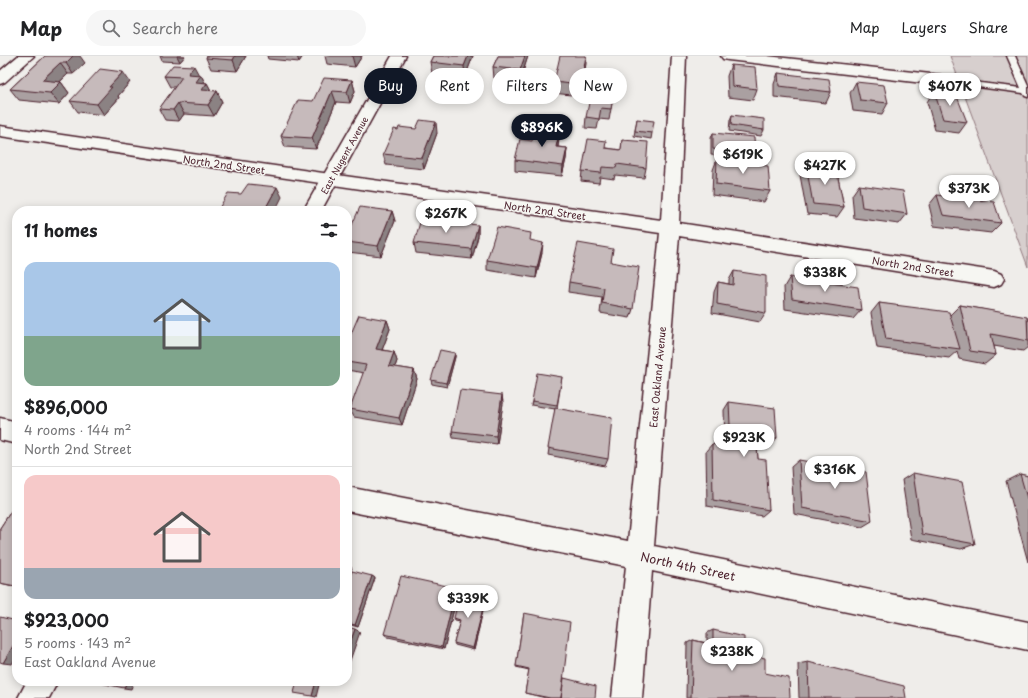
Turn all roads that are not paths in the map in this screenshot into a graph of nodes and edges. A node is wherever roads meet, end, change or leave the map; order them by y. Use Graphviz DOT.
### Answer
graph roads {
  1 [pos="27,56"];
  2 [pos="399,56"];
  3 [pos="679,56"];
  4 [pos="728,56"];
  5 [pos="1011,56"];
  6 [pos="0,79"];
  7 [pos="940,80"];
  8 [pos="1028,92"];
  9 [pos="0,131"];
  10 [pos="330,180"];
  11 [pos="315,206"];
  12 [pos="670,228"];
  13 [pos="994,279"];
  14 [pos="0,429"];
  15 [pos="12,432"];
  16 [pos="352,500"];
  17 [pos="641,556"];
  18 [pos="1028,636"];
  19 [pos="40,686"];
  20 [pos="33,698"];
  21 [pos="627,698"];
  1 -- 6 [label="street"];
  2 -- 10 [label="street, East Nugent Avenue"];
  3 -- 12 [label="street, East Oakland Avenue"];
  4 -- 7 [label="street"];
  5 -- 8 [label="lane"];
  7 -- 8 [label="lane"];
  9 -- 10 [label="street, North 2nd Street"];
  10 -- 11 [label="street, East Nugent Avenue"];
  10 -- 12 [label="street, North 2nd Street"];
  12 -- 13 [label="street, North 2nd Street"];
  12 -- 17 [label="street, East Oakland Avenue"];
  14 -- 15 [label="street"];
  16 -- 17 [label="street, North 4th Street"];
  17 -- 18 [label="street, North 4th Street"];
  17 -- 21 [label="street, East Oakland Avenue"];
  19 -- 20 [label="street"];
}
